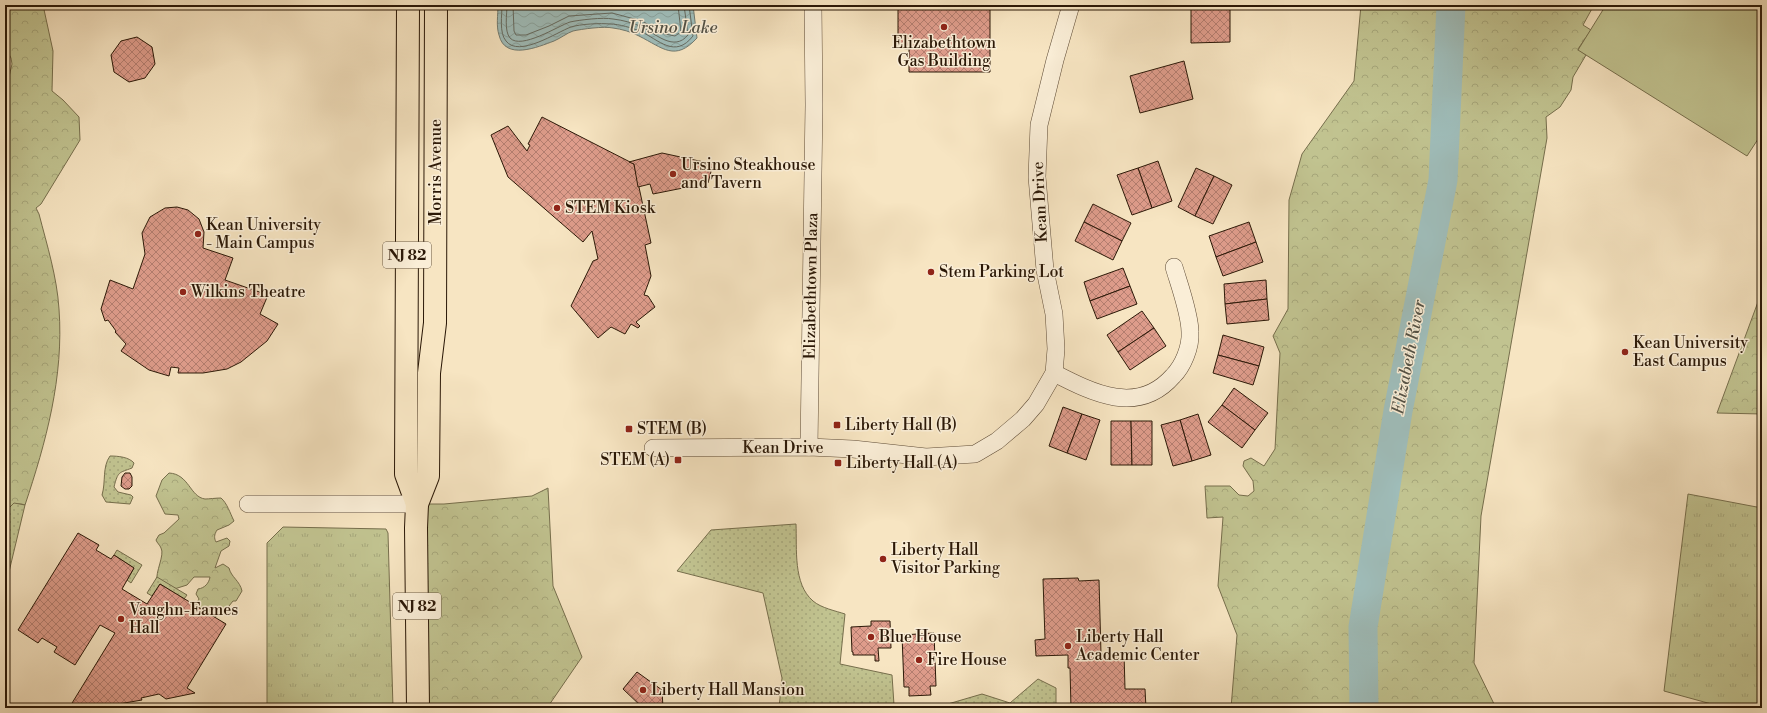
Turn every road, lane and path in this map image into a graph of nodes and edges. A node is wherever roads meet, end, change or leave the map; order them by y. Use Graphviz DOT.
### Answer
graph roads {
  1 [pos="408,5"];
  2 [pos="436,5"];
  3 [pos="813,5"];
  4 [pos="1071,5"];
  5 [pos="1174,267"];
  6 [pos="1054,373"];
  7 [pos="809,447"];
  8 [pos="653,448"];
  9 [pos="248,504"];
  10 [pos="417,504"];
  11 [pos="418,708"];
  1 -- 10 [label="main road, Morris Avenue / NJ 82"];
  2 -- 10 [label="main road, Morris Avenue / NJ 82"];
  3 -- 7 [label="street, Elizabethtown Plaza"];
  4 -- 6 [label="street, Kean Drive"];
  5 -- 6 [label="street"];
  6 -- 7 [label="street, Kean Drive"];
  7 -- 8 [label="street, Kean Drive"];
  9 -- 10 [label="street"];
  10 -- 11 [label="main road, Morris Avenue / NJ 82"];
}
